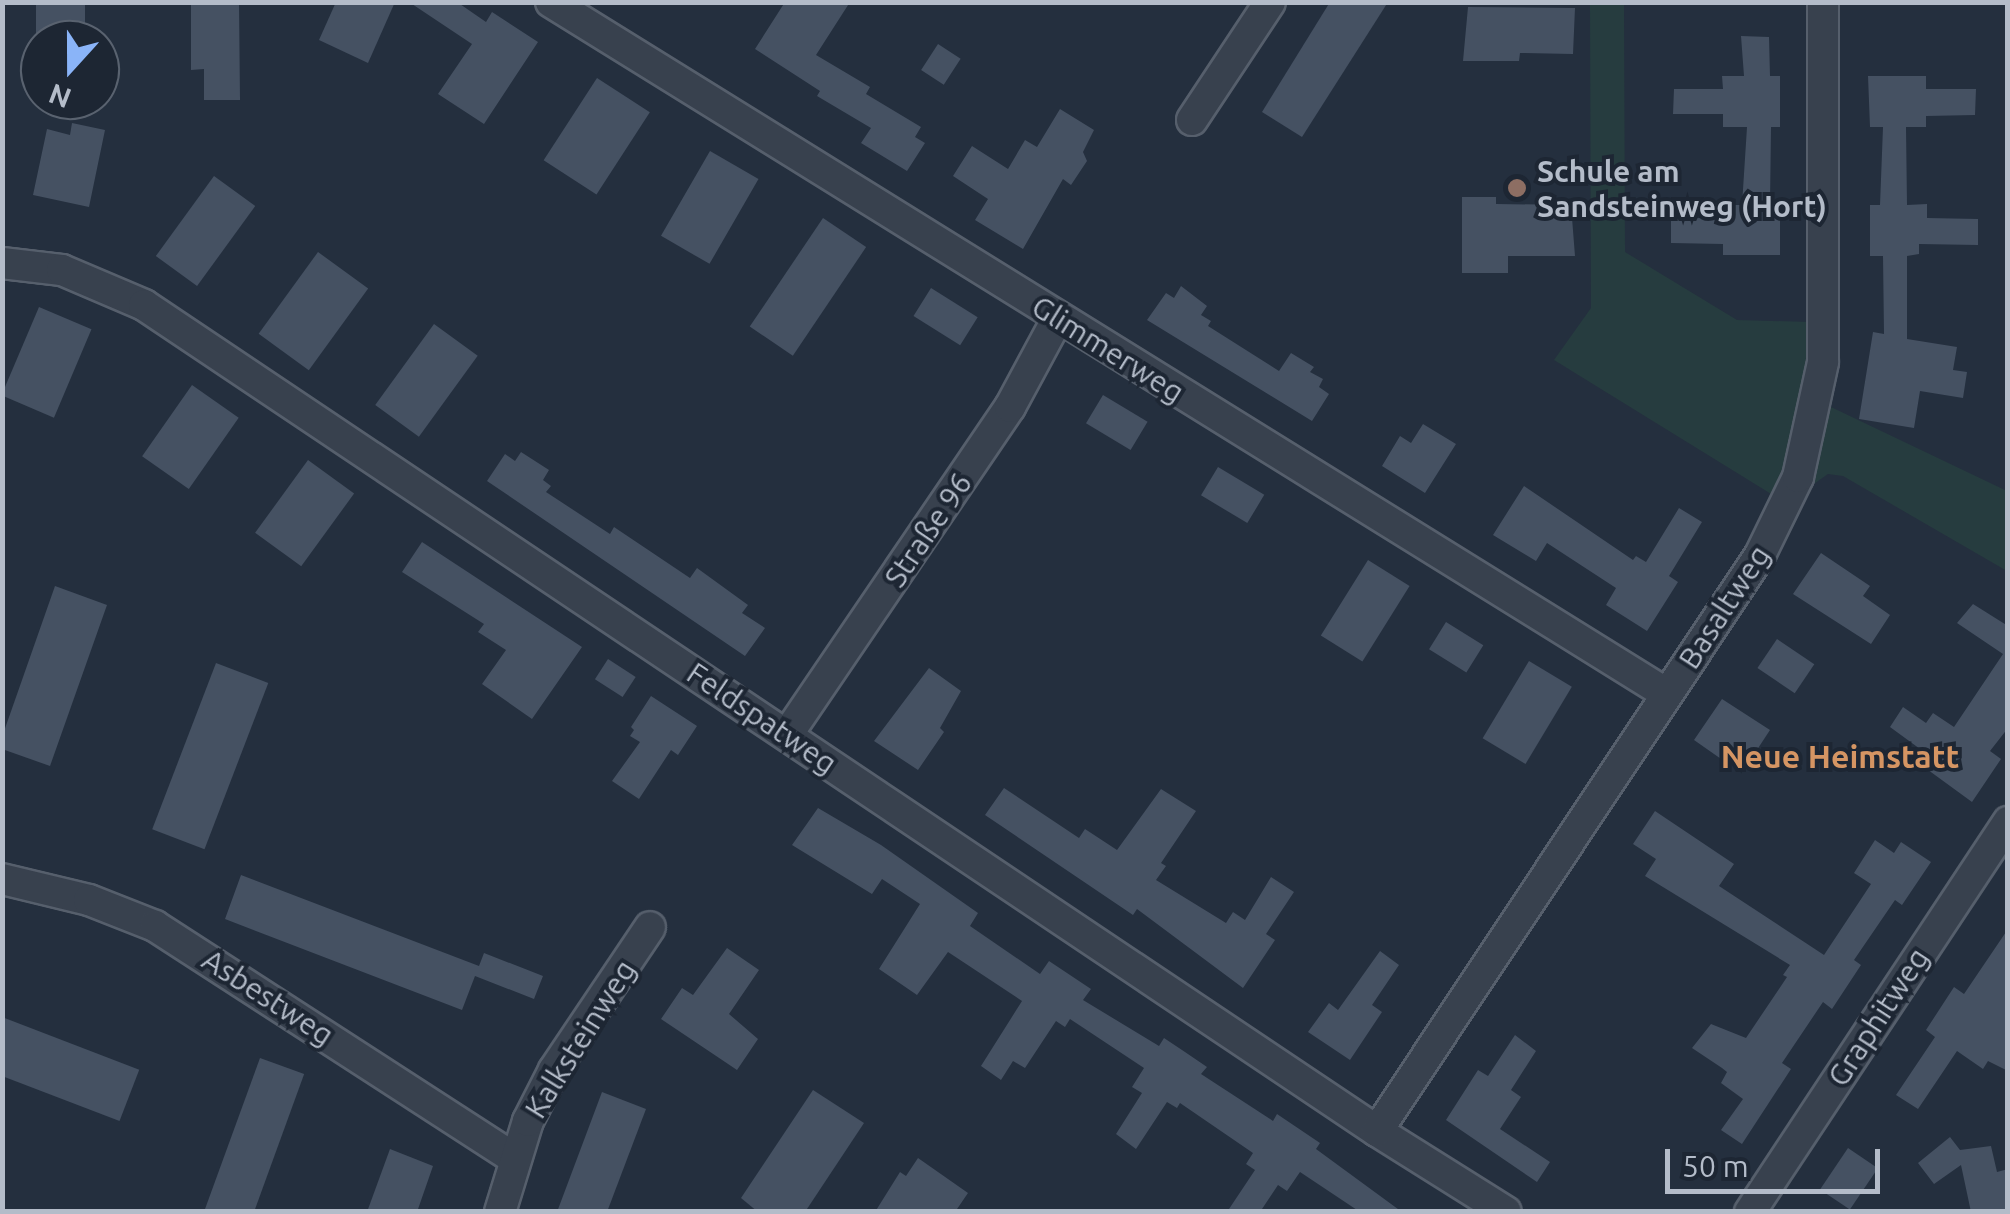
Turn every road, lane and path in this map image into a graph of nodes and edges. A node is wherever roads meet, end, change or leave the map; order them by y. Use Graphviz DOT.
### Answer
graph roads {
  1 [pos="551,2"];
  2 [pos="1270,2"];
  3 [pos="1823,2"];
  4 [pos="1192,120"];
  5 [pos="2,263"];
  6 [pos="1058,318"];
  7 [pos="1668,694"];
  8 [pos="788,734"];
  9 [pos="2008,822"];
  10 [pos="2,879"];
  11 [pos="650,927"];
  12 [pos="1377,1131"];
  13 [pos="514,1158"];
  14 [pos="500,1212"];
  15 [pos="1506,1212"];
  16 [pos="1750,1212"];
  1 -- 6 [label="street, Glimmerweg"];
  2 -- 4 [label="street"];
  3 -- 7 [label="street, Basaltweg"];
  5 -- 8 [label="street, Feldspatweg"];
  6 -- 7 [label="street, Glimmerweg"];
  6 -- 8 [label="street, Straße 96"];
  7 -- 12 [label="street, Basaltweg"];
  8 -- 12 [label="street, Feldspatweg"];
  9 -- 16 [label="street, Graphitweg"];
  10 -- 13 [label="street, Asbestweg"];
  11 -- 13 [label="street, Kalksteinweg"];
  12 -- 15 [label="street, Feldspatweg"];
  13 -- 14 [label="street, Kalksteinweg"];
}
